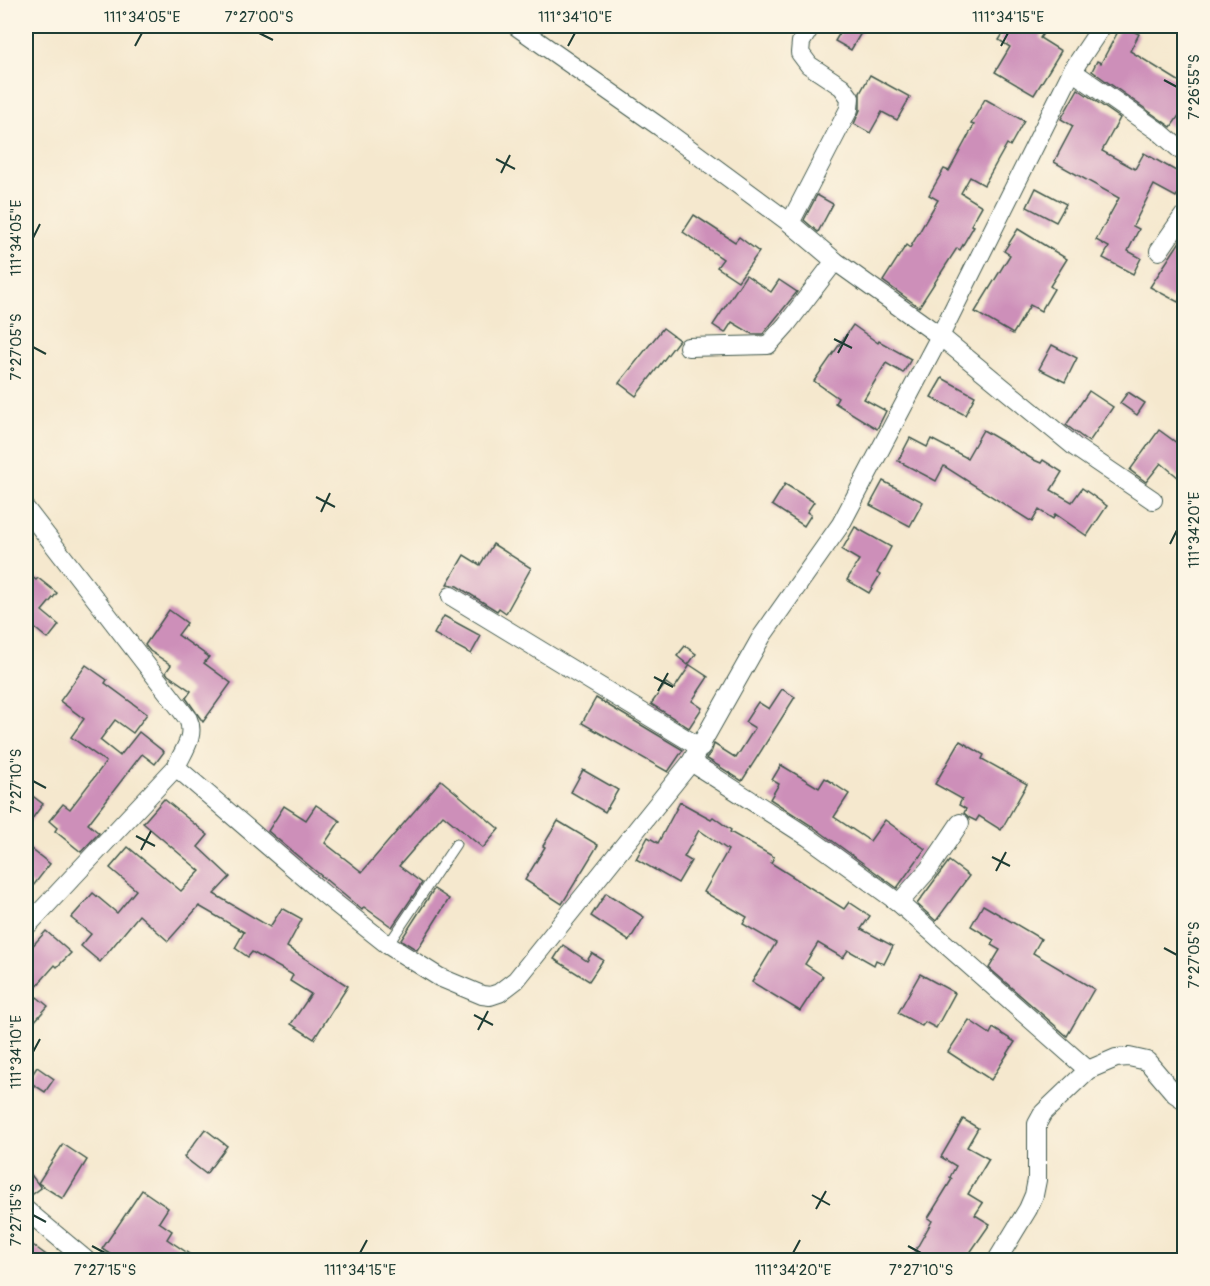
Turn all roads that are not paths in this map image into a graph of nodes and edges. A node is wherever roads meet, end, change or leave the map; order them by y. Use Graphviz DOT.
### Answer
graph roads {
  1 [pos="516,26"];
  2 [pos="811,26"];
  3 [pos="1102,26"];
  4 [pos="1072,71"];
  5 [pos="1185,153"];
  6 [pos="1185,215"];
  7 [pos="790,223"];
  8 [pos="1159,251"];
  9 [pos="835,261"];
  10 [pos="940,336"];
  11 [pos="688,347"];
  12 [pos="1153,500"];
  13 [pos="26,509"];
  14 [pos="452,596"];
  15 [pos="696,755"];
  16 [pos="176,767"];
  17 [pos="960,823"];
  18 [pos="456,844"];
  19 [pos="898,903"];
  20 [pos="28,920"];
  21 [pos="388,945"];
  22 [pos="1088,1070"];
  23 [pos="1185,1100"];
  24 [pos="26,1210"];
  25 [pos="86,1260"];
  26 [pos="997,1260"];
  1 -- 7 [label="street"];
  2 -- 7 [label="street"];
  3 -- 4 [label="street"];
  4 -- 5 [label="street"];
  4 -- 10 [label="street"];
  6 -- 8 [label="street"];
  7 -- 9 [label="street"];
  9 -- 10 [label="street"];
  9 -- 11 [label="street"];
  10 -- 12 [label="street"];
  10 -- 15 [label="street"];
  13 -- 16 [label="street"];
  14 -- 15 [label="street"];
  15 -- 19 [label="street"];
  15 -- 21 [label="street"];
  16 -- 20 [label="street"];
  16 -- 21 [label="street"];
  17 -- 19 [label="street"];
  18 -- 21 [label="lane"];
  19 -- 22 [label="street"];
  22 -- 23 [label="street"];
  22 -- 26 [label="street"];
  24 -- 25 [label="street"];
}
